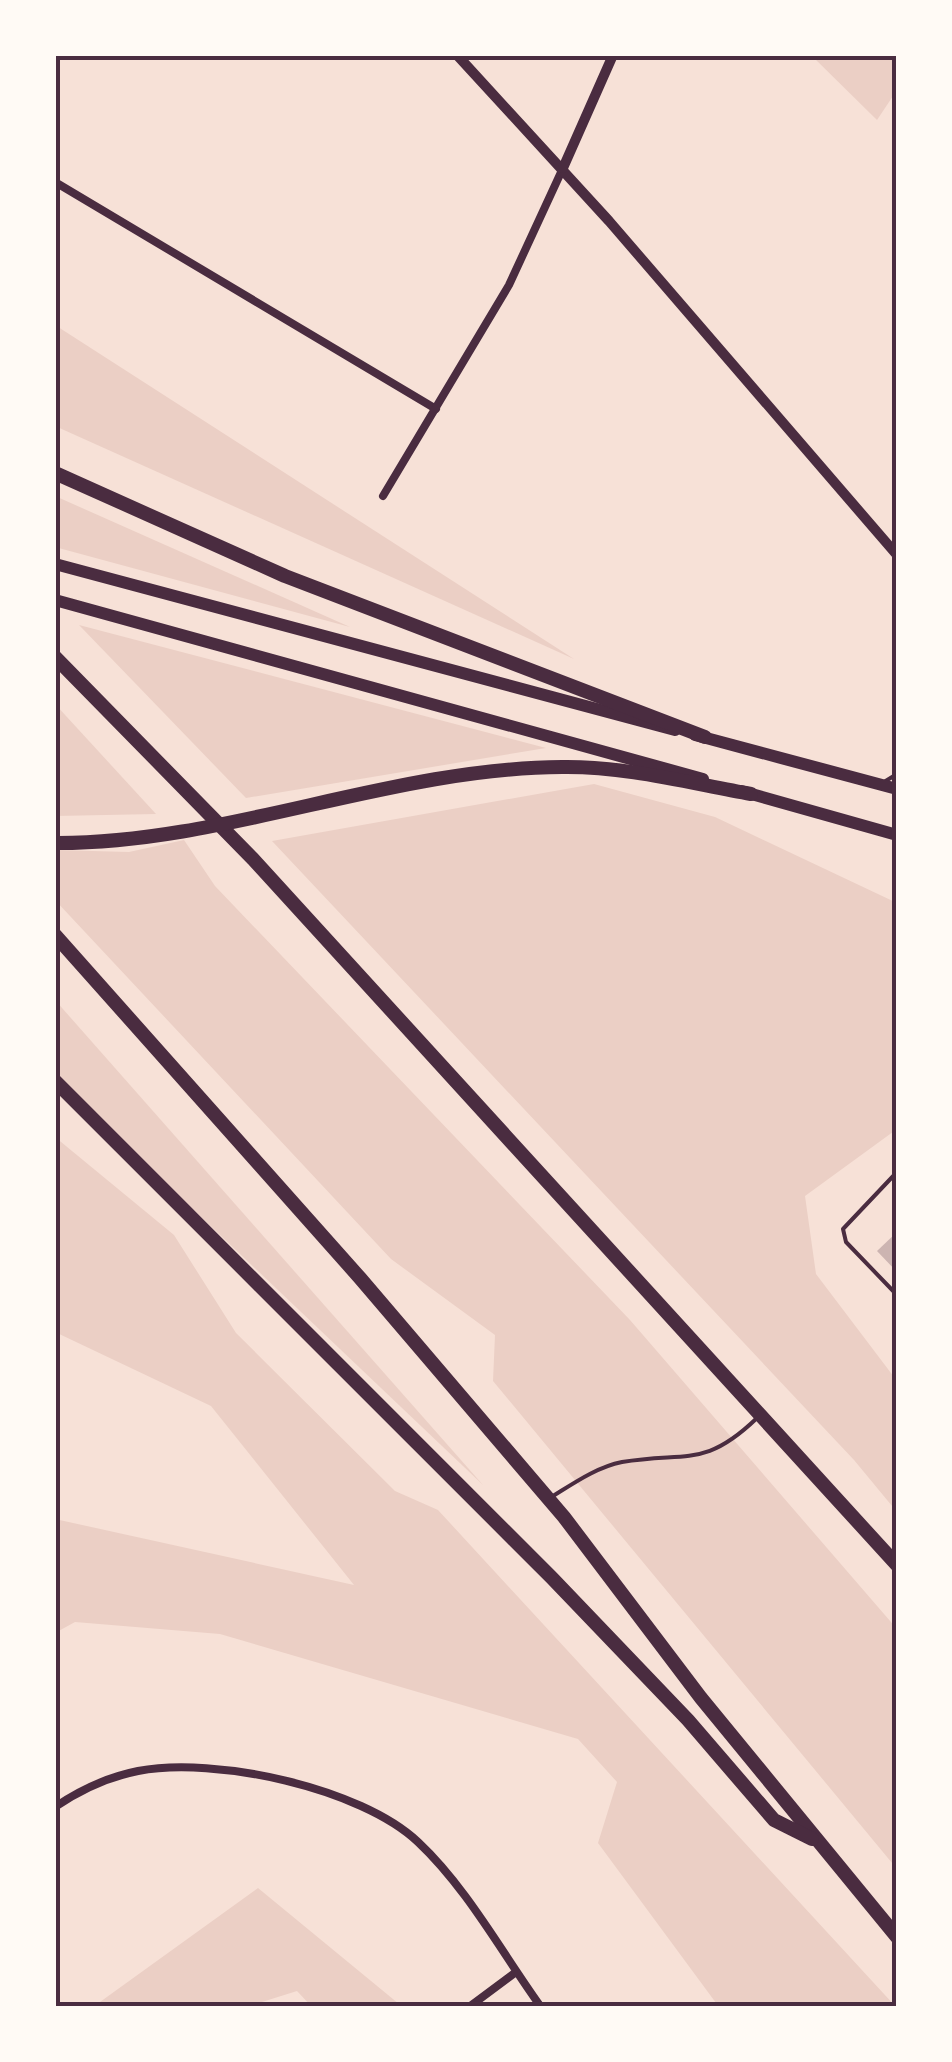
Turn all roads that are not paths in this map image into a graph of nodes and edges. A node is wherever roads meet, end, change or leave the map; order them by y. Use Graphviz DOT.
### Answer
graph roads {
  1 [pos="458,55"];
  2 [pos="613,55"];
  3 [pos="563,168"];
  4 [pos="55,182"];
  5 [pos="436,410"];
  6 [pos="55,474"];
  7 [pos="383,496"];
  8 [pos="897,555"];
  9 [pos="55,564"];
  10 [pos="55,600"];
  11 [pos="55,657"];
  12 [pos="705,737"];
  13 [pos="897,774"];
  14 [pos="880,784"];
  15 [pos="897,789"];
  16 [pos="751,794"];
  17 [pos="897,834"];
  18 [pos="55,843"];
  19 [pos="55,935"];
  20 [pos="55,1081"];
  21 [pos="897,1172"];
  22 [pos="897,1295"];
  23 [pos="762,1413"];
  24 [pos="549,1499"];
  25 [pos="897,1565"];
  26 [pos="55,1807"];
  27 [pos="820,1843"];
  28 [pos="897,1937"];
  29 [pos="516,1972"];
  30 [pos="468,2007"];
  31 [pos="541,2007"];
  1 -- 3 [label="street"];
  2 -- 3 [label="street"];
  3 -- 5 [label="street"];
  3 -- 8 [label="street"];
  4 -- 5 [label="street"];
  5 -- 7 [label="street"];
  6 -- 12 [label="highway"];
  9 -- 12 [label="highway"];
  10 -- 16 [label="highway"];
  11 -- 23 [label="highway"];
  12 -- 14 [label="highway"];
  13 -- 14 [label="lane"];
  14 -- 15 [label="highway"];
  16 -- 17 [label="highway"];
  16 -- 18 [label="highway"];
  19 -- 24 [label="highway"];
  20 -- 27 [label="highway"];
  21 -- 22 [label="lane"];
  23 -- 24 [label="lane"];
  23 -- 25 [label="highway"];
  24 -- 27 [label="highway"];
  26 -- 29 [label="street"];
  27 -- 28 [label="highway"];
  29 -- 30 [label="street"];
  29 -- 31 [label="street"];
}
